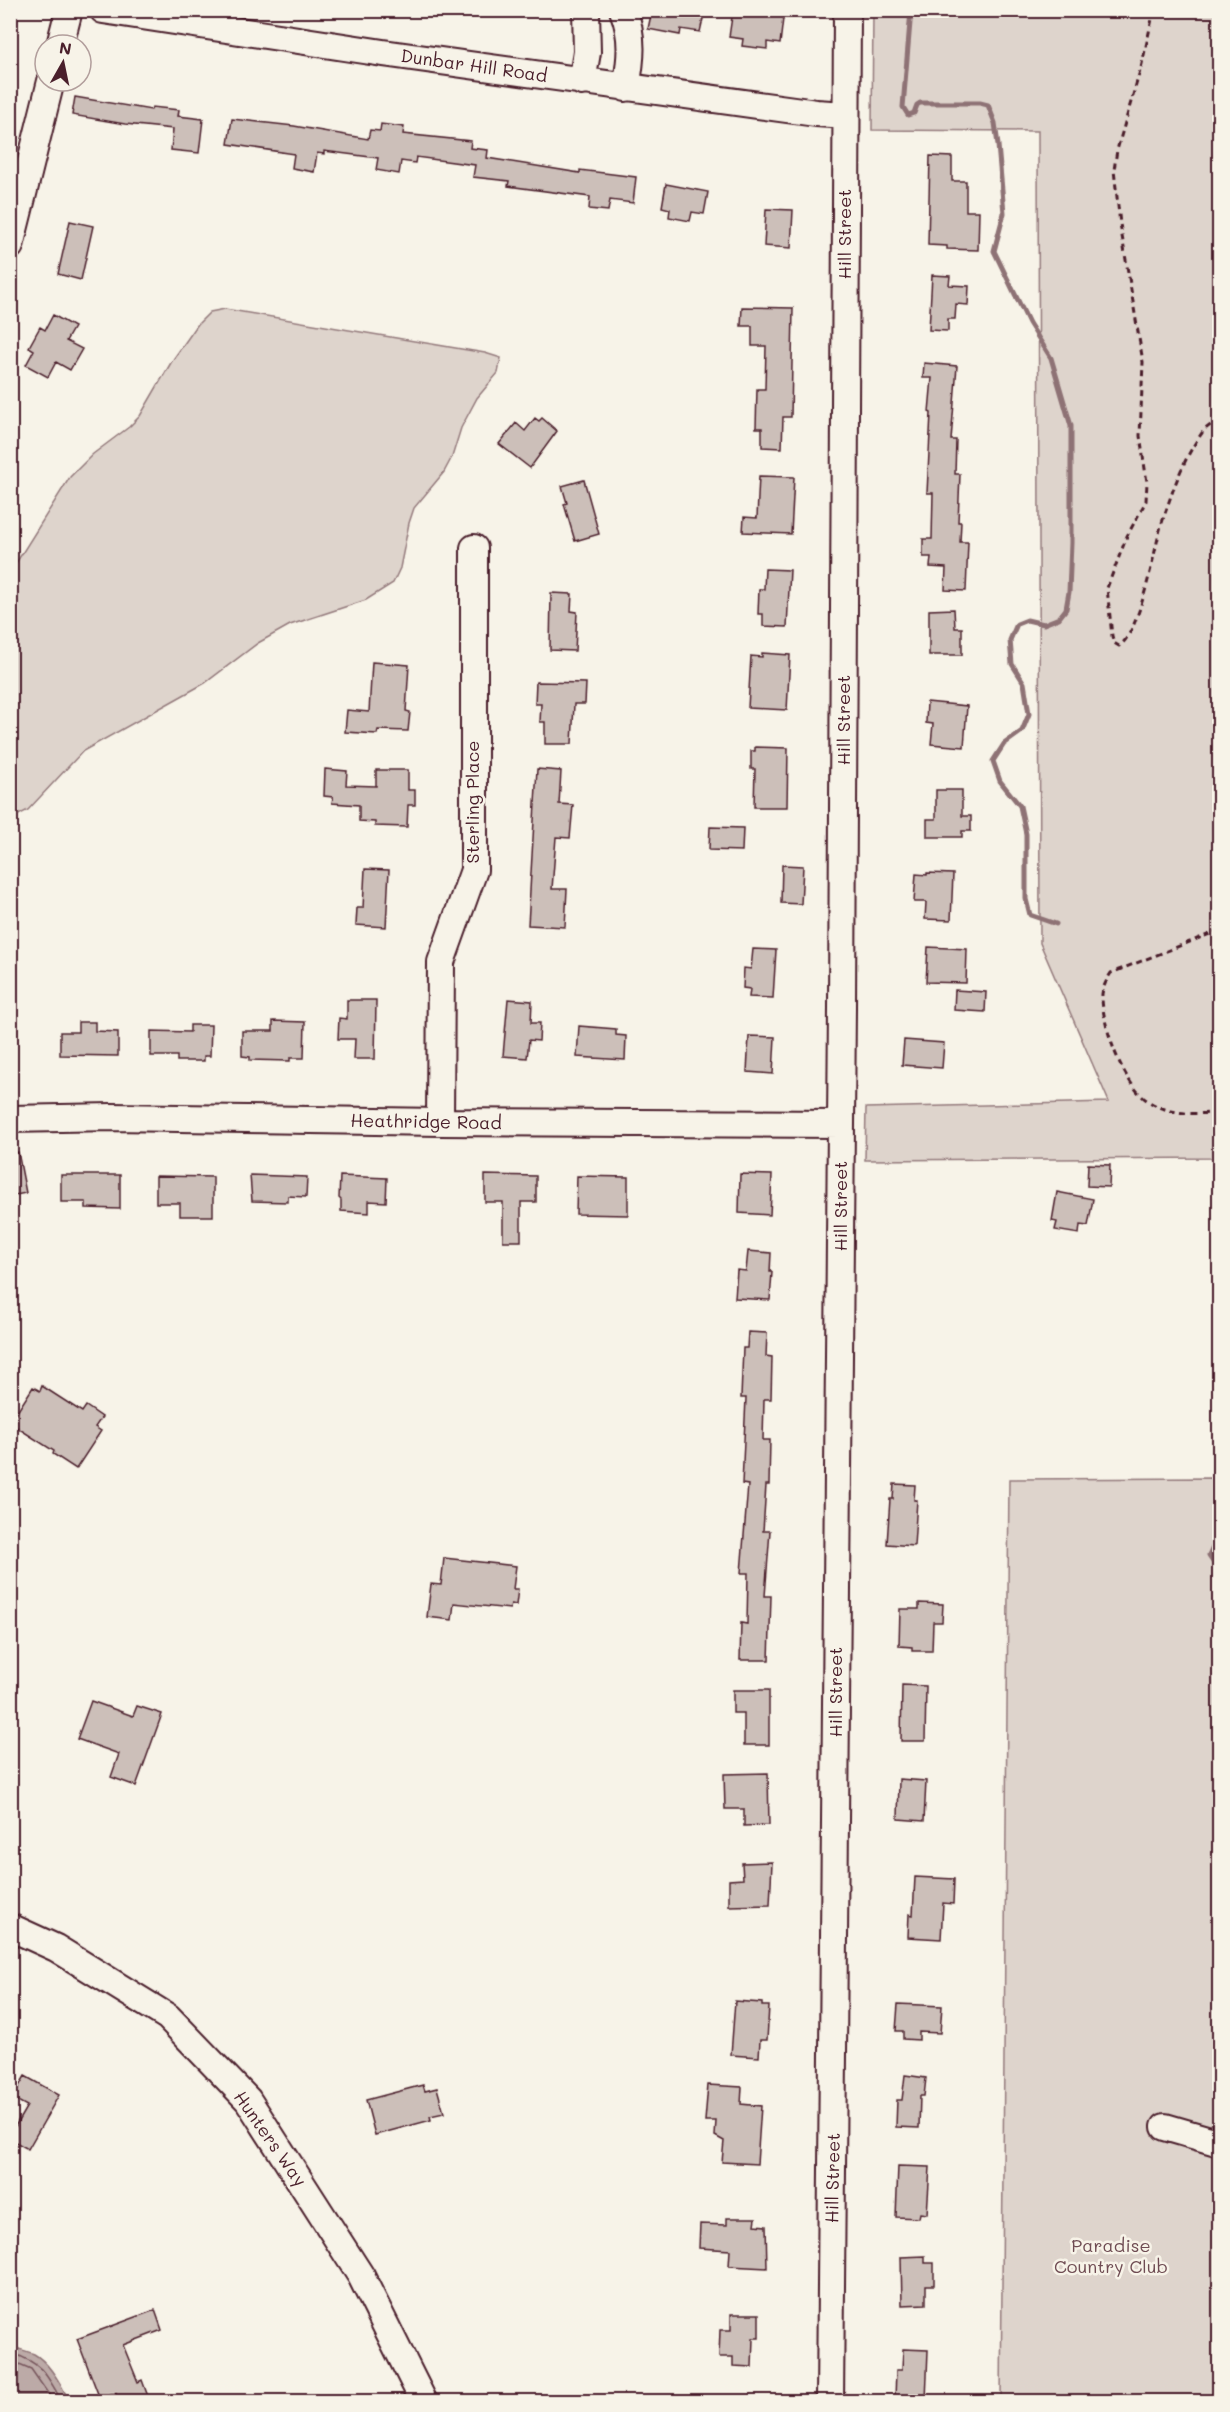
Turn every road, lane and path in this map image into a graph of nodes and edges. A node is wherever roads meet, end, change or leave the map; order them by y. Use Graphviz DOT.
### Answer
graph roads {
  1 [pos="69,10"];
  2 [pos="103,10"];
  3 [pos="586,10"];
  4 [pos="623,10"];
  5 [pos="847,10"];
  6 [pos="1154,10"];
  7 [pos="63,33"];
  8 [pos="582,82"];
  9 [pos="626,88"];
  10 [pos="48,93"];
  11 [pos="846,115"];
  12 [pos="10,246"];
  13 [pos="1220,419"];
  14 [pos="474,548"];
  15 [pos="1220,930"];
  16 [pos="1220,1112"];
  17 [pos="10,1119"];
  18 [pos="440,1122"];
  19 [pos="841,1124"];
  20 [pos="10,1927"];
  21 [pos="1165,2127"];
  22 [pos="1220,2143"];
  23 [pos="424,2402"];
  24 [pos="830,2402"];
  1 -- 7 [label="street"];
  2 -- 8 [label="street, Dunbar Hill Road"];
  3 -- 8 [label="street"];
  4 -- 9 [label="street"];
  5 -- 11 [label="street, Hill Street"];
  6 -- 13 [label="path"];
  8 -- 9 [label="street, Dunbar Hill Road"];
  9 -- 11 [label="street, Dunbar Hill Road"];
  10 -- 12 [label="street"];
  11 -- 19 [label="street, Hill Street"];
  14 -- 18 [label="street, Sterling Place"];
  15 -- 16 [label="path"];
  17 -- 18 [label="street, Heathridge Road"];
  18 -- 19 [label="street, Heathridge Road"];
  19 -- 24 [label="street, Hill Street"];
  20 -- 23 [label="street, Hunters Way"];
  21 -- 22 [label="street"];
}
